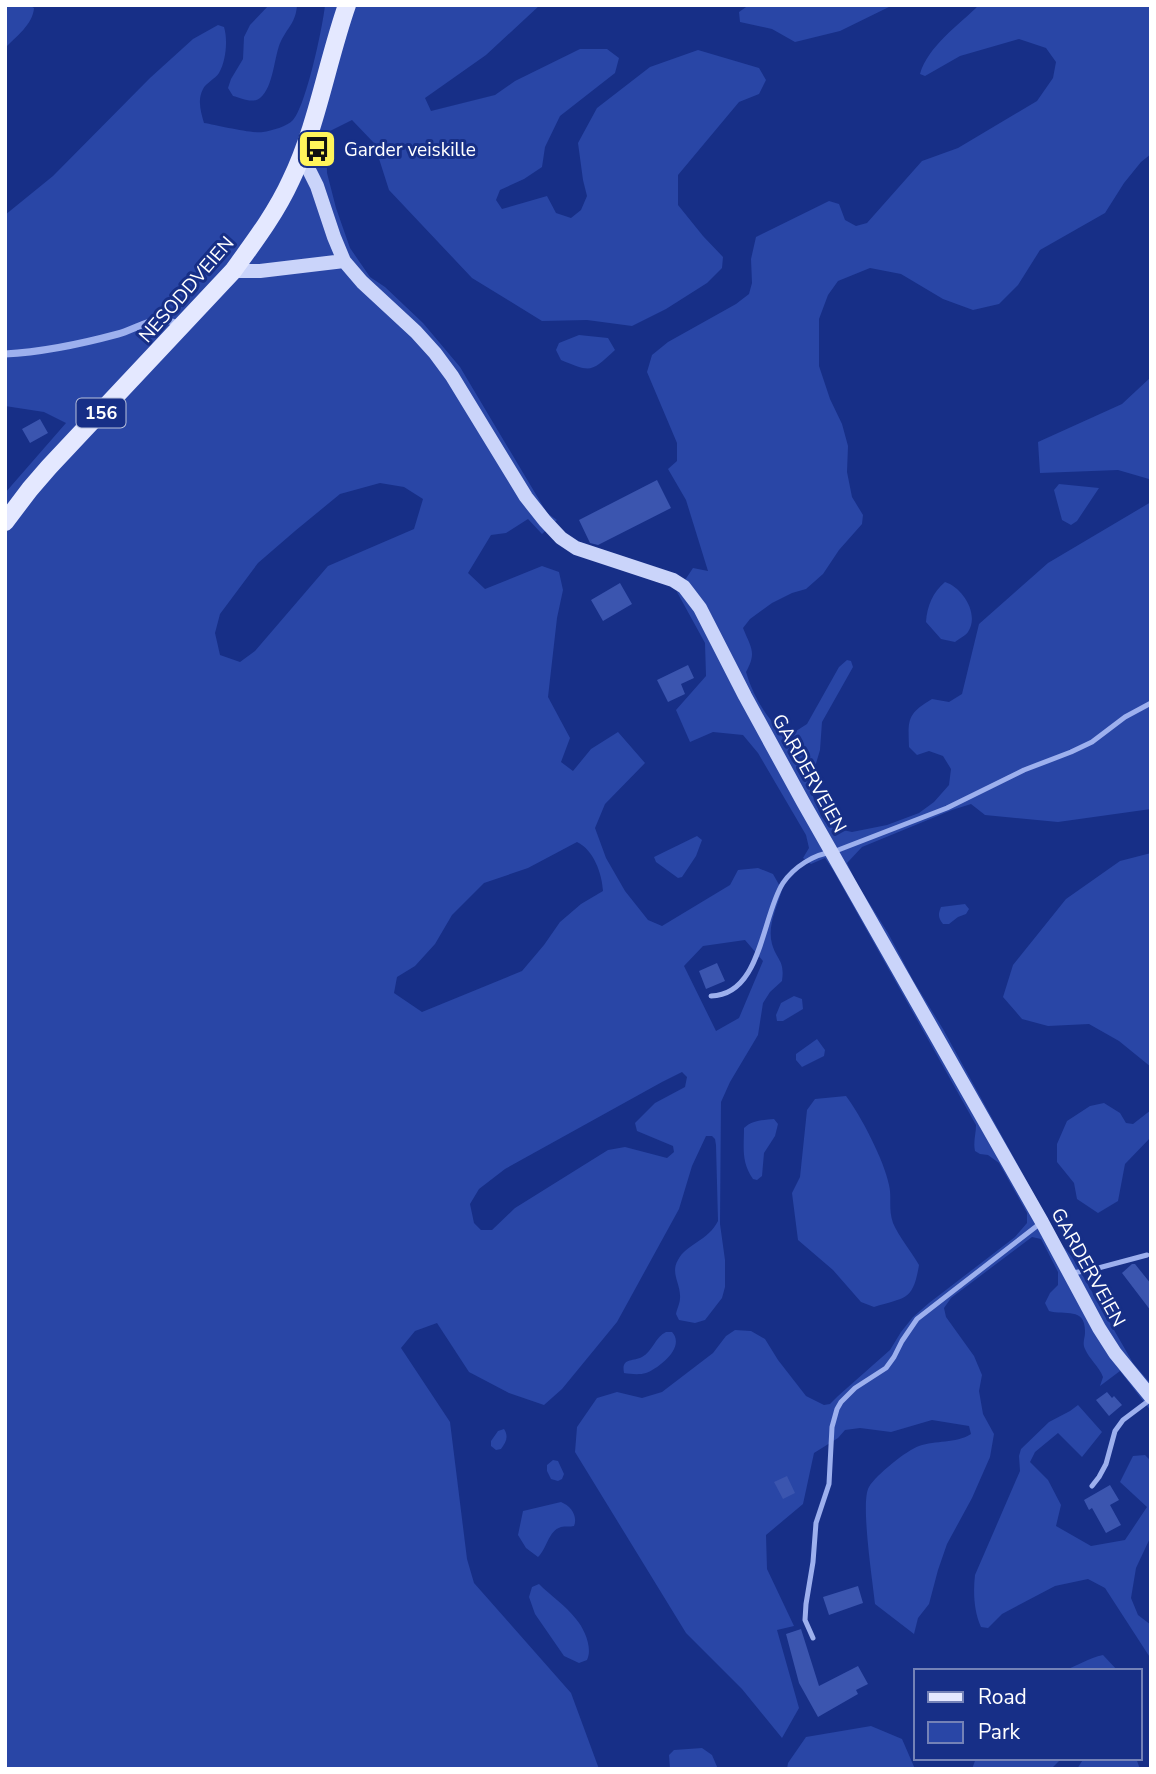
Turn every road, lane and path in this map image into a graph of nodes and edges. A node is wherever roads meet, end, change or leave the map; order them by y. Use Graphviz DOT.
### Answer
graph roads {
  1 [pos="347,5"];
  2 [pos="300,159"];
  3 [pos="344,261"];
  4 [pos="233,271"];
  5 [pos="183,326"];
  6 [pos="5,354"];
  7 [pos="5,522"];
  8 [pos="1151,704"];
  9 [pos="833,852"];
  10 [pos="711,996"];
  11 [pos="1042,1222"];
  12 [pos="1147,1255"];
  13 [pos="1069,1273"];
  14 [pos="1151,1398"];
  15 [pos="1092,1486"];
  16 [pos="813,1638"];
  1 -- 2 [label="main road, NESODDVEIEN / 156"];
  2 -- 3 [label="street, GARDERVEIEN"];
  2 -- 4 [label="main road, NESODDVEIEN / 156"];
  3 -- 4 [label="street"];
  3 -- 9 [label="street, GARDERVEIEN"];
  4 -- 5 [label="main road, NESODDVEIEN / 156"];
  5 -- 6 [label="street"];
  5 -- 7 [label="main road, NESODDVEIEN / 156"];
  8 -- 9 [label="lane"];
  9 -- 10 [label="lane"];
  9 -- 11 [label="street, GARDERVEIEN"];
  11 -- 13 [label="street, GARDERVEIEN"];
  11 -- 16 [label="lane"];
  12 -- 13 [label="lane"];
  13 -- 14 [label="street, GARDERVEIEN"];
  14 -- 15 [label="lane"];
}
